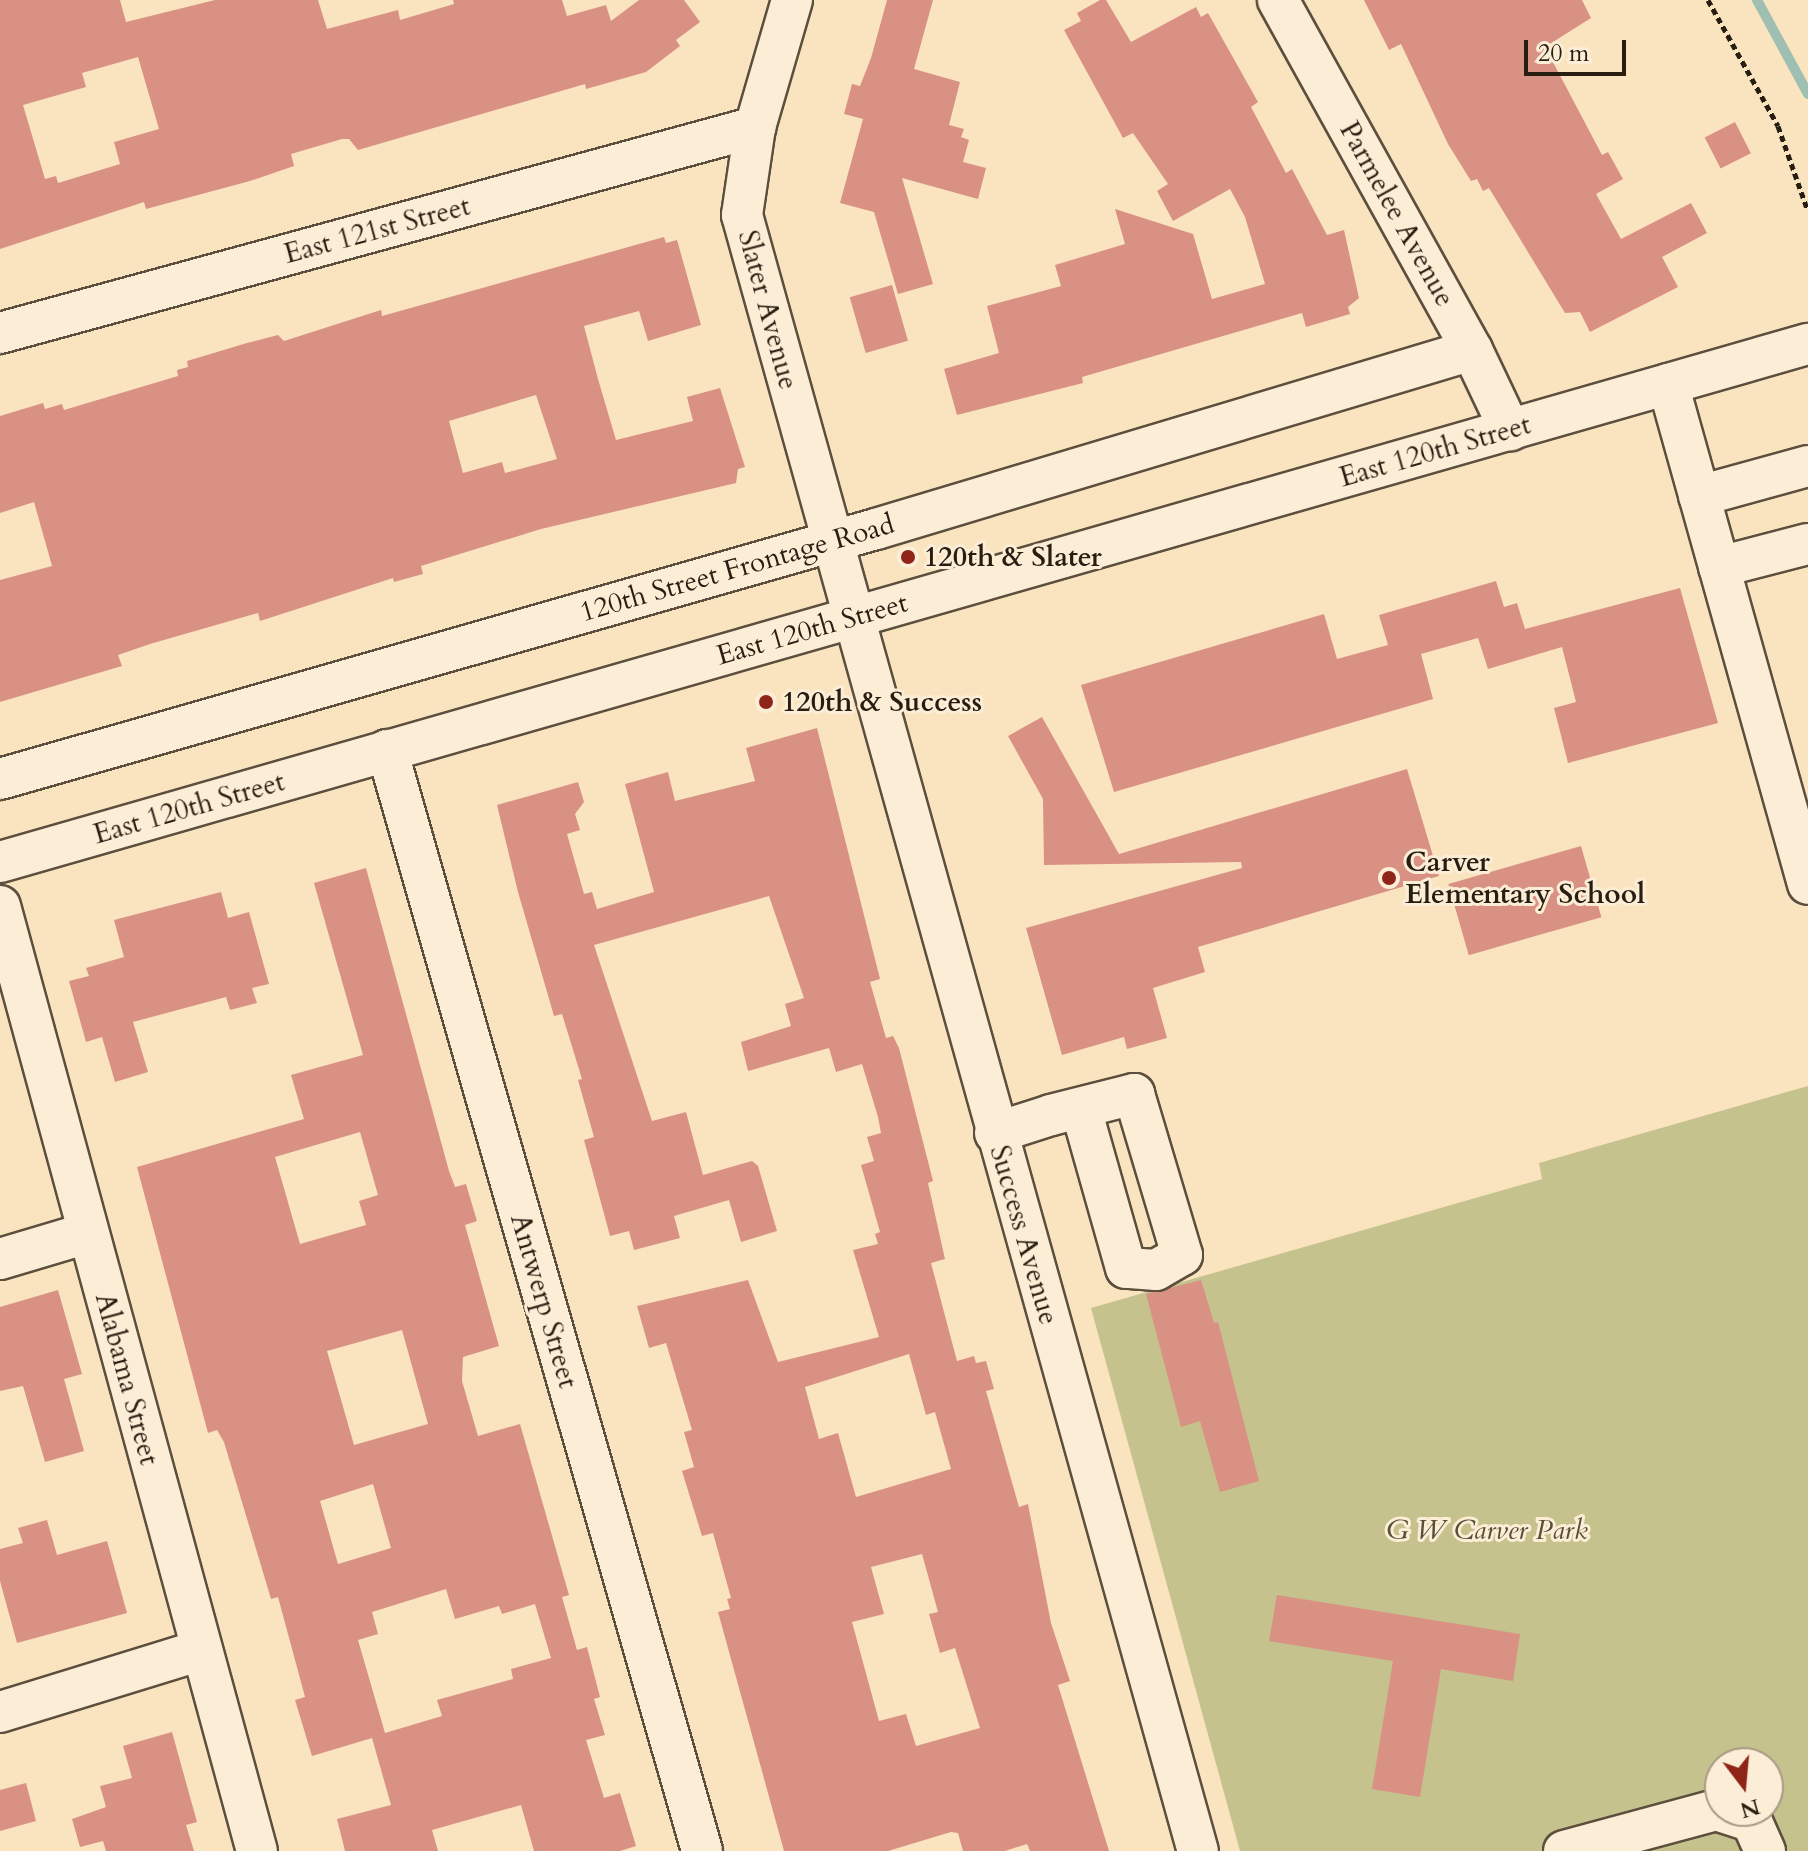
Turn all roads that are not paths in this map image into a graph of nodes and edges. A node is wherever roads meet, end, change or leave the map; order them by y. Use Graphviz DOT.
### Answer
graph roads {
  1 [pos="792,0"];
  2 [pos="1278,0"];
  3 [pos="755,127"];
  4 [pos="0,333"];
  5 [pos="1808,344"];
  6 [pos="1472,350"];
  7 [pos="1668,384"];
  8 [pos="1510,430"];
  9 [pos="1808,466"];
  10 [pos="1699,496"];
  11 [pos="832,541"];
  12 [pos="1808,544"];
  13 [pos="1719,567"];
  14 [pos="856,617"];
  15 [pos="387,750"];
  16 [pos="0,779"];
  17 [pos="0,862"];
  18 [pos="1808,884"];
  19 [pos="0,906"];
  20 [pos="1081,1109"];
  21 [pos="995,1133"];
  22 [pos="87,1233"];
  23 [pos="0,1259"];
  24 [pos="202,1650"];
  25 [pos="0,1712"];
  26 [pos="257,1851"];
  27 [pos="702,1851"];
  28 [pos="1198,1851"];
  29 [pos="1564,1851"];
  30 [pos="1765,1851"];
  1 -- 3 [label="street, Slater Avenue"];
  2 -- 6 [label="street, Parmelee Avenue"];
  3 -- 4 [label="street, East 121st Street"];
  3 -- 11 [label="street, Slater Avenue"];
  5 -- 7 [label="street, East 120th Street"];
  6 -- 8 [label="street, Parmelee Avenue"];
  6 -- 11 [label="street, 120th Street Frontage Road"];
  7 -- 8 [label="street, East 120th Street"];
  7 -- 10 [label="street"];
  8 -- 14 [label="street, East 120th Street"];
  9 -- 10 [label="street"];
  10 -- 13 [label="street"];
  11 -- 14 [label="street, Slater Avenue"];
  11 -- 16 [label="street, 120th Street Frontage Road"];
  12 -- 13 [label="street"];
  13 -- 18 [label="street"];
  14 -- 15 [label="street, East 120th Street"];
  14 -- 21 [label="street, Success Avenue"];
  15 -- 17 [label="street, East 120th Street"];
  15 -- 27 [label="street, Antwerp Street"];
  19 -- 22 [label="street, Alabama Street"];
  20 -- 21 [label="street"];
  21 -- 28 [label="street, Success Avenue"];
  22 -- 23 [label="street"];
  22 -- 24 [label="street, Alabama Street"];
  24 -- 25 [label="street"];
  24 -- 26 [label="street, Alabama Street"];
  29 -- 30 [label="street"];
}
